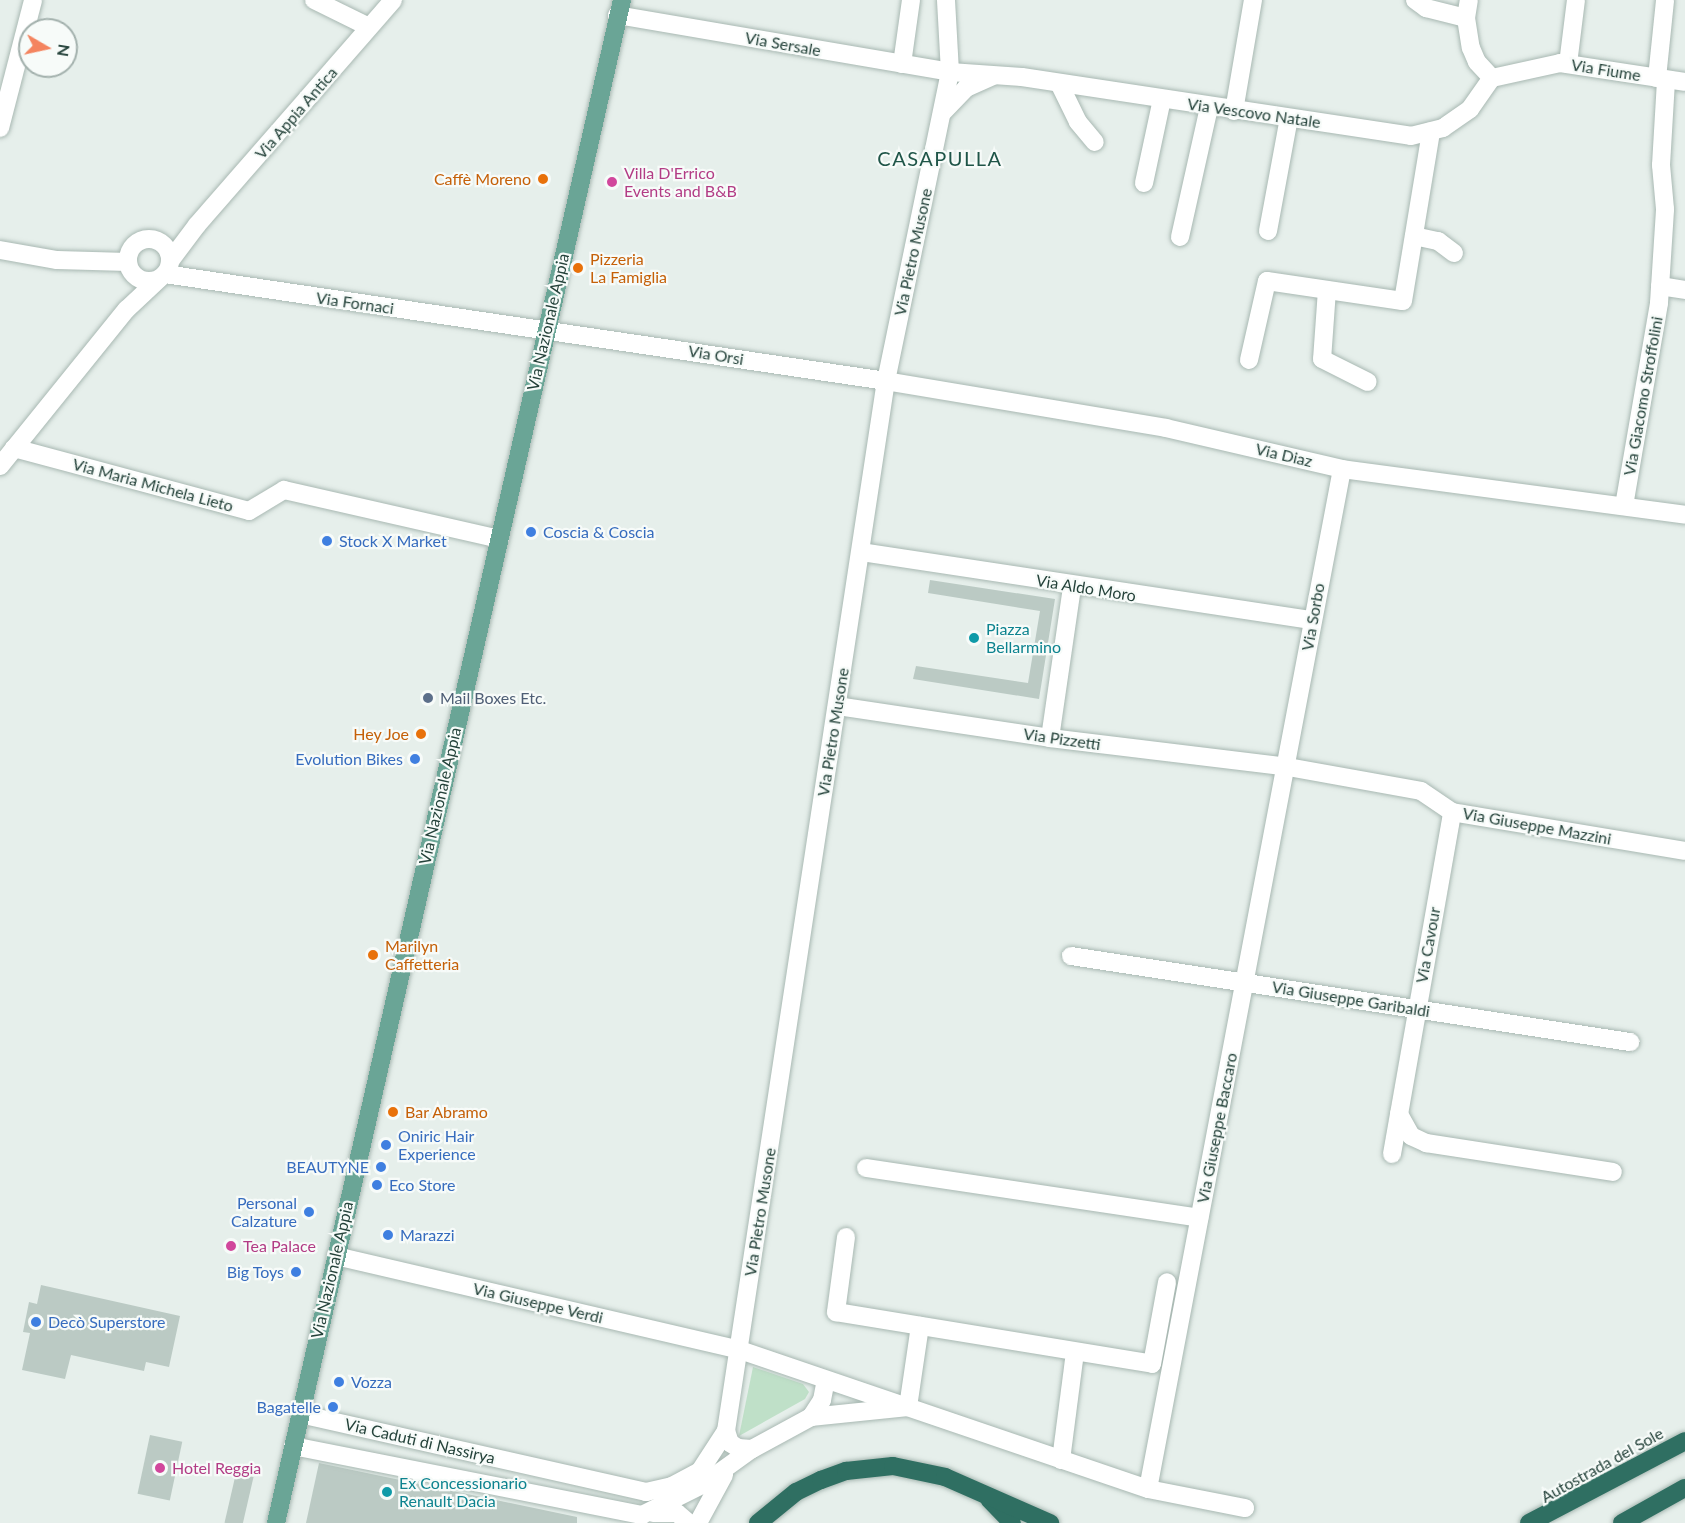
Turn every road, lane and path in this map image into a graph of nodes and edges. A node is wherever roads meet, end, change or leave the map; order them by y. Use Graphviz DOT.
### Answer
graph roads {
  1 [pos="33,0"];
  2 [pos="314,0"];
  3 [pos="393,0"];
  4 [pos="911,0"];
  5 [pos="946,0"];
  6 [pos="1253,0"];
  7 [pos="1415,0"];
  8 [pos="1576,0"];
  9 [pos="1665,0"];
  10 [pos="619,8"];
  11 [pos="1468,9"];
  12 [pos="369,27"];
  13 [pos="1568,64"];
  14 [pos="908,65"];
  15 [pos="950,72"];
  16 [pos="994,75"];
  17 [pos="1492,78"];
  18 [pos="1661,79"];
  19 [pos="1685,82"];
  20 [pos="1059,83"];
  21 [pos="1162,99"];
  22 [pos="1209,107"];
  23 [pos="1234,111"];
  24 [pos="941,116"];
  25 [pos="1288,118"];
  26 [pos="0,128"];
  27 [pos="1431,131"];
  28 [pos="1095,142"];
  29 [pos="1144,183"];
  30 [pos="197,225"];
  31 [pos="1268,231"];
  32 [pos="1414,236"];
  33 [pos="1180,237"];
  34 [pos="162,243"];
  35 [pos="0,250"];
  36 [pos="1454,253"];
  37 [pos="128,262"];
  38 [pos="165,271"];
  39 [pos="139,279"];
  40 [pos="1660,286"];
  41 [pos="1327,290"];
  42 [pos="1685,290"];
  43 [pos="126,310"];
  44 [pos="546,330"];
  45 [pos="1250,360"];
  46 [pos="886,381"];
  47 [pos="1368,382"];
  48 [pos="14,448"];
  49 [pos="0,466"];
  50 [pos="1342,468"];
  51 [pos="1624,506"];
  52 [pos="1685,515"];
  53 [pos="499,539"];
  54 [pos="861,552"];
  55 [pos="1072,587"];
  56 [pos="1311,620"];
  57 [pos="837,706"];
  58 [pos="1050,738"];
  59 [pos="1288,767"];
  60 [pos="1452,812"];
  61 [pos="1685,851"];
  62 [pos="1071,956"];
  63 [pos="1247,983"];
  64 [pos="1417,1010"];
  65 [pos="1630,1042"];
  66 [pos="1399,1114"];
  67 [pos="1392,1154"];
  68 [pos="866,1168"];
  69 [pos="1613,1172"];
  70 [pos="1199,1218"];
  71 [pos="846,1237"];
  72 [pos="336,1256"];
  73 [pos="1167,1282"];
  74 [pos="921,1326"];
  75 [pos="740,1350"];
  76 [pos="1075,1352"];
  77 [pos="826,1380"];
  78 [pos="908,1407"];
  79 [pos="300,1414"];
  80 [pos="811,1417"];
  81 [pos="726,1431"];
  82 [pos="1685,1441"];
  83 [pos="293,1446"];
  84 [pos="752,1449"];
  85 [pos="1061,1460"];
  86 [pos="728,1469"];
  87 [pos="1685,1488"];
  88 [pos="1148,1489"];
  89 [pos="983,1493"];
  90 [pos="674,1507"];
  91 [pos="1245,1508"];
  92 [pos="1635,1518"];
  93 [pos="276,1523"];
  94 [pos="698,1523"];
  95 [pos="758,1523"];
  96 [pos="1012,1523"];
  97 [pos="1050,1523"];
  98 [pos="1529,1523"];
  99 [pos="1539,1523"];
  100 [pos="1622,1523"];
  1 -- 26 [label="street"];
  2 -- 12 [label="street"];
  3 -- 12 [label="street, Via Appia Antica"];
  4 -- 14 [label="street"];
  5 -- 15 [label="street, Via Pietro Musone"];
  6 -- 23 [label="street"];
  7 -- 11 [label="street"];
  8 -- 13 [label="street"];
  9 -- 18 [label="street, Via Giacomo Stroffolini"];
  10 -- 14 [label="street, Via Sersale"];
  10 -- 44 [label="main road, Via Nazionale Appia"];
  11 -- 17 [label="street"];
  12 -- 30 [label="street, Via Appia Antica"];
  13 -- 17 [label="street, Via Fiume"];
  13 -- 18 [label="street, Via Fiume"];
  14 -- 15 [label="street, Via Sersale"];
  14 -- 24 [label="street, Via Pietro Musone"];
  15 -- 16 [label="street, Via Vescovo Natale"];
  15 -- 24 [label="street, Via Pietro Musone"];
  16 -- 20 [label="street, Via Vescovo Natale"];
  16 -- 24 [label="street"];
  17 -- 27 [label="street, Via Vescovo Natale"];
  18 -- 19 [label="street, Via Fiume"];
  18 -- 40 [label="street, Via Giacomo Stroffolini"];
  20 -- 21 [label="street, Via Vescovo Natale"];
  20 -- 28 [label="street"];
  21 -- 22 [label="street, Via Vescovo Natale"];
  21 -- 29 [label="street"];
  22 -- 23 [label="street, Via Vescovo Natale"];
  22 -- 33 [label="street"];
  23 -- 25 [label="street, Via Vescovo Natale"];
  24 -- 46 [label="street, Via Pietro Musone"];
  25 -- 27 [label="street, Via Vescovo Natale"];
  25 -- 31 [label="street"];
  27 -- 32 [label="street"];
  30 -- 34 [label="street, Via Appia Antica"];
  30 -- 38 [label="street, Via Appia Antica"];
  32 -- 36 [label="street"];
  32 -- 41 [label="street"];
  34 -- 37 [label="street, Via Appia Antica"];
  34 -- 38 [label="street"];
  35 -- 37 [label="street"];
  37 -- 39 [label="street"];
  38 -- 39 [label="street"];
  38 -- 43 [label="street, Via Appia Antica"];
  38 -- 44 [label="street, Via Fornaci"];
  39 -- 43 [label="street, Via Appia Antica"];
  40 -- 42 [label="street"];
  40 -- 51 [label="street, Via Giacomo Stroffolini"];
  41 -- 45 [label="street"];
  41 -- 47 [label="street"];
  43 -- 48 [label="street, Via Appia Antica"];
  44 -- 46 [label="street, Via Orsi"];
  44 -- 53 [label="main road, Via Nazionale Appia"];
  46 -- 50 [label="street, Via Diaz"];
  46 -- 54 [label="street, Via Pietro Musone"];
  48 -- 49 [label="street, Via Appia Antica"];
  48 -- 53 [label="street, Via Maria Michela Lieto"];
  50 -- 51 [label="street, Via Diaz"];
  50 -- 56 [label="street, Via Sorbo"];
  51 -- 52 [label="street, Via Diaz"];
  53 -- 72 [label="main road, Via Nazionale Appia"];
  54 -- 55 [label="street, Via Aldo Moro"];
  54 -- 57 [label="street, Via Pietro Musone"];
  55 -- 56 [label="street, Via Aldo Moro"];
  55 -- 58 [label="street"];
  56 -- 59 [label="street, Via Sorbo"];
  57 -- 58 [label="street, Via Pizzetti"];
  57 -- 75 [label="street, Via Pietro Musone"];
  58 -- 59 [label="street, Via Pizzetti"];
  59 -- 60 [label="street, Via Giuseppe Mazzini"];
  59 -- 63 [label="street, Via Giuseppe Baccaro"];
  60 -- 61 [label="street, Via Giuseppe Mazzini"];
  60 -- 64 [label="street, Via Cavour"];
  62 -- 63 [label="street, Via Giuseppe Garibaldi"];
  63 -- 64 [label="street, Via Giuseppe Garibaldi"];
  63 -- 70 [label="street, Via Giuseppe Baccaro"];
  64 -- 65 [label="street, Via Giuseppe Garibaldi"];
  64 -- 66 [label="street, Via Cavour"];
  66 -- 67 [label="street, Via Cavour"];
  66 -- 69 [label="street"];
  68 -- 70 [label="street"];
  70 -- 88 [label="street, Via Giuseppe Baccaro"];
  71 -- 74 [label="street"];
  72 -- 75 [label="street, Via Giuseppe Verdi"];
  72 -- 79 [label="main road, Via Nazionale Appia"];
  73 -- 76 [label="street"];
  74 -- 76 [label="street"];
  74 -- 78 [label="street"];
  75 -- 77 [label="street"];
  75 -- 81 [label="street, Via Pietro Musone"];
  76 -- 85 [label="street"];
  77 -- 78 [label="street"];
  77 -- 80 [label="street"];
  78 -- 80 [label="street"];
  78 -- 85 [label="street"];
  79 -- 83 [label="main road, Via Nazionale Appia"];
  79 -- 90 [label="street, Via Caduti di Nassirya"];
  80 -- 84 [label="street"];
  81 -- 84 [label="street"];
  81 -- 90 [label="street, Via Caduti di Nassirya"];
  82 -- 98 [label="highway"];
  82 -- 99 [label="highway, Autostrada del Sole"];
  83 -- 90 [label="street, Via Caduti di Nassirya"];
  83 -- 93 [label="main road, Via Nazionale Appia"];
  84 -- 86 [label="street, Via Caduti di Nassirya"];
  85 -- 88 [label="street"];
  86 -- 90 [label="street, Via Caduti di Nassirya"];
  86 -- 94 [label="street, Via Caduti di Nassirya"];
  87 -- 92 [label="highway"];
  88 -- 91 [label="street"];
  89 -- 95 [label="highway"];
  89 -- 96 [label="highway"];
  89 -- 97 [label="highway"];
  92 -- 100 [label="highway"];
}
